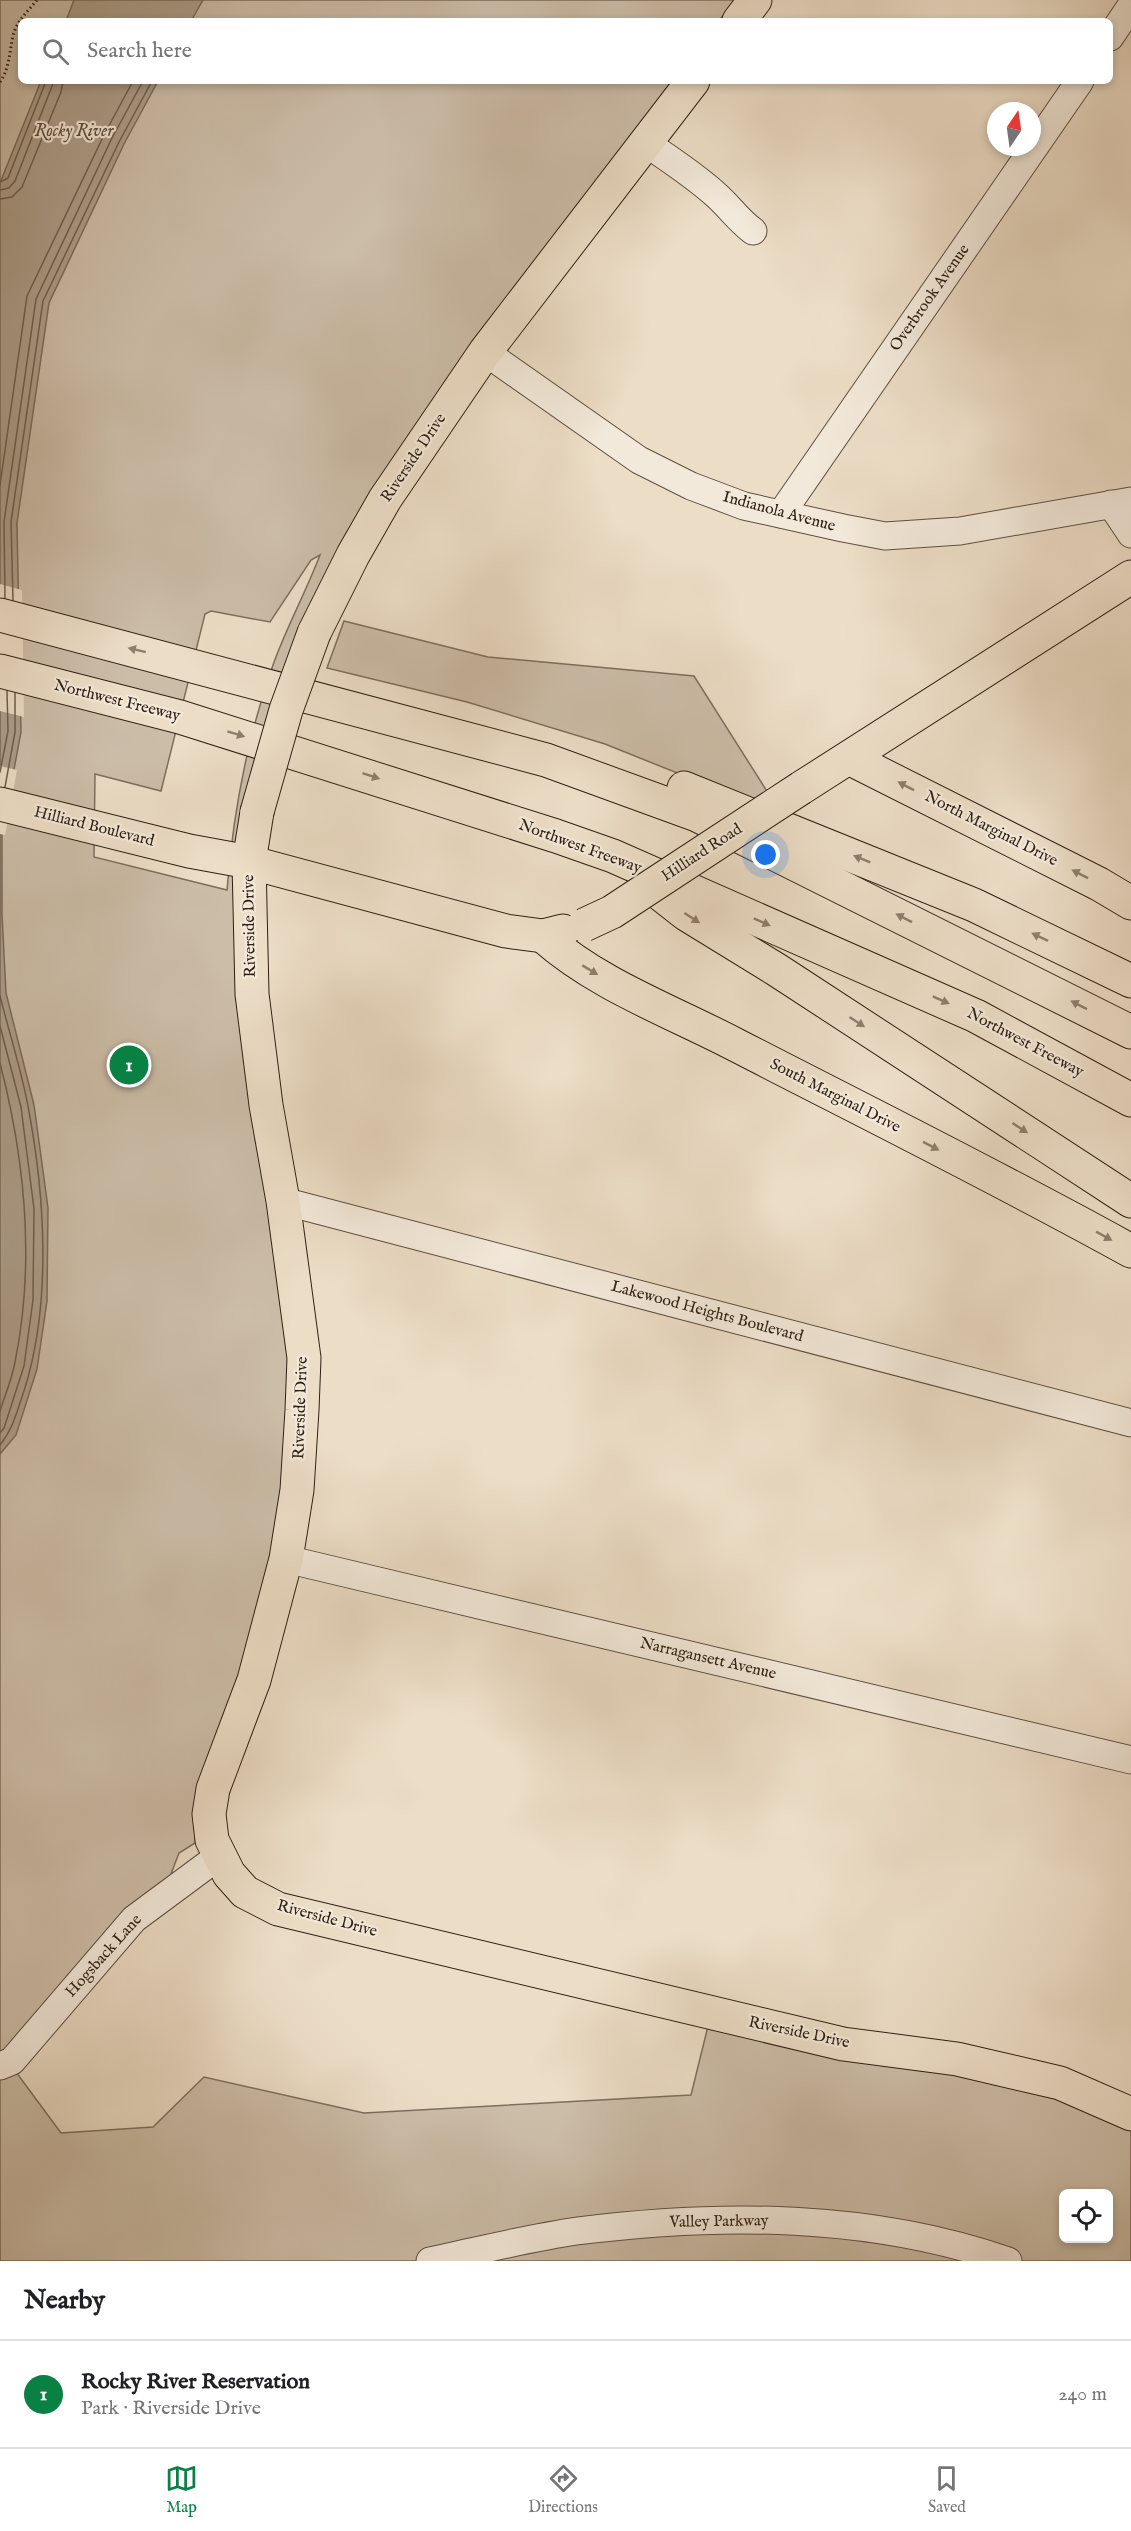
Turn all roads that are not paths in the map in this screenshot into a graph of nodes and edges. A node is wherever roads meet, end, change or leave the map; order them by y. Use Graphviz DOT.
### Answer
graph roads {
  1 [pos="755,0"];
  2 [pos="1131,6"];
  3 [pos="741,18"];
  4 [pos="1113,33"];
  5 [pos="691,84"];
  6 [pos="1078,84"];
  7 [pos="646,143"];
  8 [pos="753,231"];
  9 [pos="485,352"];
  10 [pos="1121,503"];
  11 [pos="781,514"];
  12 [pos="1131,534"];
  13 [pos="1131,577"];
  14 [pos="0,615"];
  15 [pos="0,671"];
  16 [pos="239,677"];
  17 [pos="849,758"];
  18 [pos="0,804"];
  19 [pos="189,851"];
  20 [pos="613,856"];
  21 [pos="249,862"];
  22 [pos="1131,903"];
  23 [pos="543,936"];
  24 [pos="1131,981"];
  25 [pos="1131,1032"];
  26 [pos="1131,1100"];
  27 [pos="283,1201"];
  28 [pos="1131,1201"];
  29 [pos="1131,1251"];
  30 [pos="1131,1423"];
  31 [pos="286,1559"];
  32 [pos="1131,1760"];
  33 [pos="219,1856"];
  34 [pos="0,2066"];
  35 [pos="1131,2114"];
  36 [pos="430,2261"];
  37 [pos="1008,2261"];
  1 -- 3 [label="main road"];
  2 -- 4 [label="street"];
  5 -- 7 [label="main road, Riverside Drive"];
  6 -- 11 [label="street, Overbrook Avenue"];
  7 -- 8 [label="street"];
  7 -- 9 [label="main road, Riverside Drive"];
  9 -- 11 [label="street, Indianola Avenue"];
  9 -- 21 [label="main road, Riverside Drive, bridge"];
  10 -- 11 [label="street, Indianola Avenue"];
  10 -- 12 [label="street, Indianola Avenue"];
  13 -- 17 [label="main road, Hilliard Road"];
  16 -- 14 [label="main road, one-way"];
  15 -- 20 [label="main road, Northwest Freeway, one-way"];
  24 -- 16 [label="main road, one-way"];
  25 -- 16 [label="main road, one-way"];
  22 -- 17 [label="main road, North Marginal Drive, one-way"];
  17 -- 23 [label="main road, Hilliard Road, bridge"];
  18 -- 19 [label="main road, Hilliard Boulevard"];
  19 -- 21 [label="main road, Hilliard Road"];
  20 -- 26 [label="main road, Northwest Freeway, one-way"];
  20 -- 28 [label="main road, one-way"];
  21 -- 23 [label="main road, Hilliard Road"];
  21 -- 27 [label="main road, Riverside Drive"];
  23 -- 29 [label="main road, South Marginal Drive, one-way"];
  27 -- 30 [label="street, Lakewood Heights Boulevard"];
  27 -- 31 [label="main road, Riverside Drive"];
  31 -- 32 [label="street, Narragansett Avenue"];
  31 -- 33 [label="main road, Riverside Drive"];
  33 -- 34 [label="street, Hogsback Lane"];
  33 -- 35 [label="main road, Riverside Drive"];
  36 -- 37 [label="street, Valley Parkway"];
}
